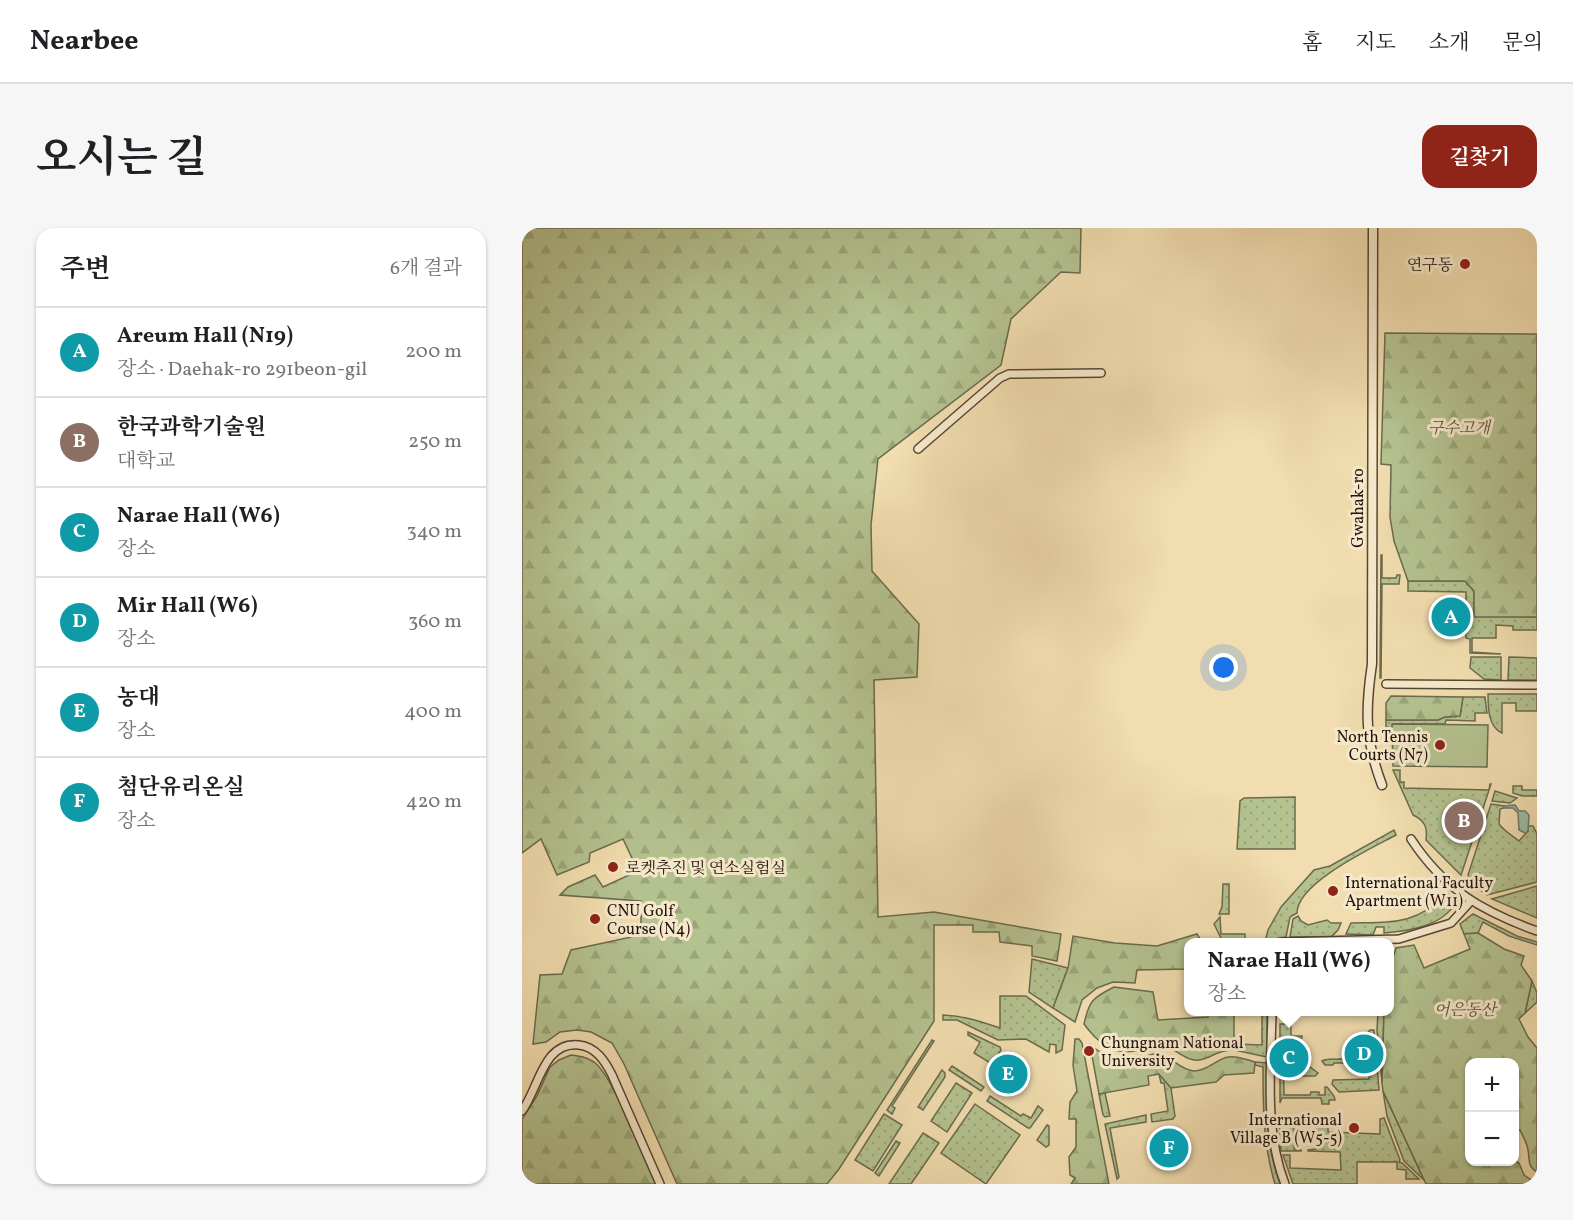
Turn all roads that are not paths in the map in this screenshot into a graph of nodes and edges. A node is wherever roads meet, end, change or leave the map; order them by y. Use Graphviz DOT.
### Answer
graph roads {
  1 [pos="1373,228"];
  2 [pos="1101,373"];
  3 [pos="918,449"];
  4 [pos="1386,684"];
  5 [pos="1537,685"];
  6 [pos="1382,785"];
  7 [pos="1411,839"];
  8 [pos="1471,901"];
  9 [pos="1537,930"];
  10 [pos="1394,939"];
  11 [pos="1272,1016"];
  12 [pos="522,1110"];
  13 [pos="660,1184"];
  14 [pos="1285,1184"];
  1 -- 6 [label="street, Gwahak-ro"];
  2 -- 3 [label="street"];
  4 -- 5 [label="street"];
  7 -- 8 [label="street"];
  8 -- 9 [label="street"];
  8 -- 10 [label="street"];
  11 -- 14 [label="street"];
  12 -- 13 [label="street"];
}
